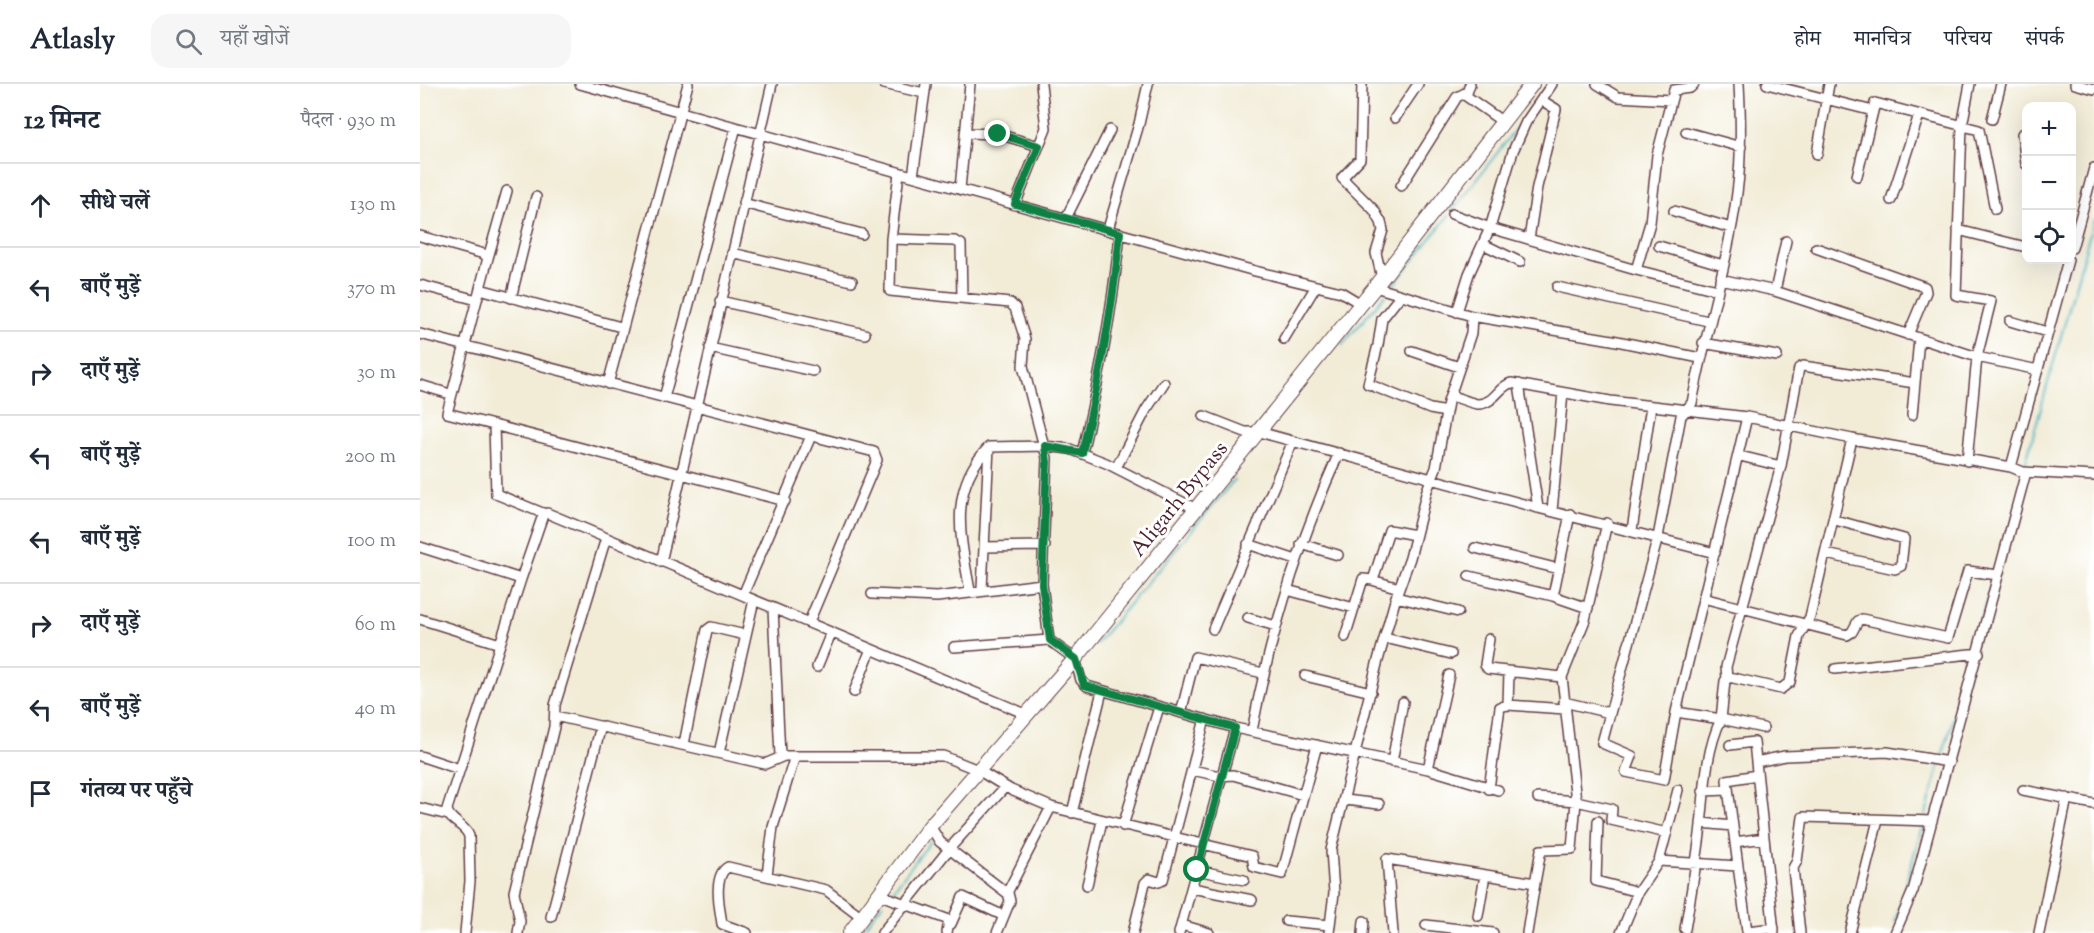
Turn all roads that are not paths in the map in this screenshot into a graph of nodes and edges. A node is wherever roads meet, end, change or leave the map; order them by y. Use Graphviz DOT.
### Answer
graph roads {
  1 [pos="580,84"];
  2 [pos="688,84"];
  3 [pos="772,84"];
  4 [pos="884,84"];
  5 [pos="970,84"];
  6 [pos="1041,84"];
  7 [pos="1148,84"];
  8 [pos="1362,84"];
  9 [pos="1418,84"];
  10 [pos="1532,84"];
  11 [pos="1552,84"];
  12 [pos="1597,84"];
  13 [pos="1694,84"];
  14 [pos="1739,84"];
  15 [pos="1767,84"];
  16 [pos="1829,84"];
  17 [pos="1970,84"];
  18 [pos="2001,84"];
  19 [pos="2074,84"];
  20 [pos="1468,88"];
  21 [pos="925,89"];
  22 [pos="2094,89"];
  23 [pos="1826,98"];
  24 [pos="1541,100"];
  25 [pos="1671,100"];
  26 [pos="1873,111"];
  27 [pos="680,113"];
  28 [pos="1919,115"];
  29 [pos="1395,118"];
  30 [pos="1992,119"];
  31 [pos="1503,122"];
  32 [pos="1962,126"];
  33 [pos="736,127"];
  34 [pos="1110,130"];
  35 [pos="1686,132"];
  36 [pos="965,133"];
  37 [pos="760,134"];
  38 [pos="1039,146"];
  39 [pos="1742,147"];
  40 [pos="1817,154"];
  41 [pos="2094,168"];
  42 [pos="898,173"];
  43 [pos="913,176"];
  44 [pos="1857,176"];
  45 [pos="1401,186"];
  46 [pos="960,189"];
  47 [pos="507,191"];
  48 [pos="536,197"];
  49 [pos="1891,200"];
  50 [pos="742,203"];
  51 [pos="1015,204"];
  52 [pos="1995,209"];
  53 [pos="1674,211"];
  54 [pos="1452,214"];
  55 [pos="2076,217"];
  56 [pos="1066,218"];
  57 [pos="1490,228"];
  58 [pos="1731,228"];
  59 [pos="1108,229"];
  60 [pos="1958,230"];
  61 [pos="1120,233"];
  62 [pos="862,234"];
  63 [pos="420,236"];
  64 [pos="891,239"];
  65 [pos="1529,239"];
  66 [pos="1786,241"];
  67 [pos="1483,244"];
  68 [pos="1659,246"];
  69 [pos="2022,246"];
  70 [pos="1816,248"];
  71 [pos="732,253"];
  72 [pos="488,258"];
  73 [pos="1520,262"];
  74 [pos="2067,264"];
  75 [pos="1723,265"];
  76 [pos="1635,270"];
  77 [pos="1720,279"];
  78 [pos="852,281"];
  79 [pos="1379,283"];
  80 [pos="420,285"];
  81 [pos="1316,286"];
  82 [pos="1557,287"];
  83 [pos="480,289"];
  84 [pos="1717,290"];
  85 [pos="1775,291"];
  86 [pos="1401,295"];
  87 [pos="511,298"];
  88 [pos="962,298"];
  89 [pos="477,300"];
  90 [pos="720,300"];
  91 [pos="1361,304"];
  92 [pos="1457,312"];
  93 [pos="1472,316"];
  94 [pos="1708,321"];
  95 [pos="2010,321"];
  96 [pos="621,327"];
  97 [pos="2048,332"];
  98 [pos="420,334"];
  99 [pos="865,334"];
  100 [pos="1908,335"];
  101 [pos="1284,339"];
  102 [pos="1919,339"];
  103 [pos="1703,343"];
  104 [pos="464,346"];
  105 [pos="710,348"];
  106 [pos="1412,351"];
  107 [pos="1777,356"];
  108 [pos="1977,357"];
  109 [pos="1700,358"];
  110 [pos="1459,367"];
  111 [pos="2038,370"];
  112 [pos="813,371"];
  113 [pos="1164,383"];
  114 [pos="1915,383"];
  115 [pos="608,384"];
  116 [pos="1519,384"];
  117 [pos="420,385"];
  118 [pos="1563,393"];
  119 [pos="450,394"];
  120 [pos="1450,396"];
  121 [pos="664,398"];
  122 [pos="1651,405"];
  123 [pos="697,406"];
  124 [pos="1687,410"];
  125 [pos="1446,412"];
  126 [pos="1912,415"];
  127 [pos="1204,416"];
  128 [pos="1747,417"];
  129 [pos="1787,424"];
  130 [pos="494,425"];
  131 [pos="1259,432"];
  132 [pos="811,436"];
  133 [pos="1852,439"];
  134 [pos="1293,441"];
  135 [pos="1045,446"];
  136 [pos="989,447"];
  137 [pos="1082,453"];
  138 [pos="1339,453"];
  139 [pos="1740,456"];
  140 [pos="1967,461"];
  141 [pos="1781,466"];
  142 [pos="1116,468"];
  143 [pos="2019,470"];
  144 [pos="683,473"];
  145 [pos="2094,476"];
  146 [pos="1432,479"];
  147 [pos="785,501"];
  148 [pos="1538,508"];
  149 [pos="1196,509"];
  150 [pos="1552,511"];
  151 [pos="544,514"];
  152 [pos="1570,514"];
  153 [pos="1835,520"];
  154 [pos="1607,523"];
  155 [pos="1632,530"];
  156 [pos="1415,535"];
  157 [pos="1658,537"];
  158 [pos="606,538"];
  159 [pos="1248,544"];
  160 [pos="1301,544"];
  161 [pos="1045,546"];
  162 [pos="420,547"];
  163 [pos="985,547"];
  164 [pos="1475,548"];
  165 [pos="1715,553"];
  166 [pos="1826,554"];
  167 [pos="1338,555"];
  168 [pos="1296,560"];
  169 [pos="661,562"];
  170 [pos="1558,569"];
  171 [pos="1998,575"];
  172 [pos="1469,576"];
  173 [pos="521,579"];
  174 [pos="1372,580"];
  175 [pos="1042,584"];
  176 [pos="982,589"];
  177 [pos="1287,590"];
  178 [pos="970,591"];
  179 [pos="1397,593"];
  180 [pos="872,594"];
  181 [pos="743,595"];
  182 [pos="1553,596"];
  183 [pos="1703,598"];
  184 [pos="754,600"];
  185 [pos="773,608"];
  186 [pos="1354,608"];
  187 [pos="1588,608"];
  188 [pos="1743,609"];
  189 [pos="1458,612"];
  190 [pos="1248,618"];
  191 [pos="420,619"];
  192 [pos="808,622"];
  193 [pos="1805,625"];
  194 [pos="1276,626"];
  195 [pos="1213,629"];
  196 [pos="831,633"];
  197 [pos="745,635"];
  198 [pos="1345,637"];
  199 [pos="1385,638"];
  200 [pos="1489,639"];
  201 [pos="1050,640"];
  202 [pos="500,644"];
  203 [pos="954,647"];
  204 [pos="872,649"];
  205 [pos="1979,653"];
  206 [pos="1451,654"];
  207 [pos="1076,659"];
  208 [pos="817,667"];
  209 [pos="1835,669"];
  210 [pos="1509,672"];
  211 [pos="1263,674"];
  212 [pos="1449,675"];
  213 [pos="1305,676"];
  214 [pos="1562,677"];
  215 [pos="1727,678"];
  216 [pos="1102,691"];
  217 [pos="854,692"];
  218 [pos="1371,692"];
  219 [pos="1403,702"];
  220 [pos="1508,705"];
  221 [pos="1564,705"];
  222 [pos="1159,707"];
  223 [pos="1676,712"];
  224 [pos="1181,713"];
  225 [pos="1610,713"];
  226 [pos="1028,715"];
  227 [pos="555,716"];
  228 [pos="1205,719"];
  229 [pos="1721,719"];
  230 [pos="601,726"];
  231 [pos="1235,728"];
  232 [pos="1763,728"];
  233 [pos="1252,731"];
  234 [pos="684,744"];
  235 [pos="1317,745"];
  236 [pos="1730,745"];
  237 [pos="719,753"];
  238 [pos="1357,754"];
  239 [pos="420,756"];
  240 [pos="780,756"];
  241 [pos="795,756"];
  242 [pos="1392,762"];
  243 [pos="1755,762"];
  244 [pos="1949,762"];
  245 [pos="459,769"];
  246 [pos="1428,769"];
  247 [pos="978,770"];
  248 [pos="1192,770"];
  249 [pos="1757,775"];
  250 [pos="1223,776"];
  251 [pos="1005,787"];
  252 [pos="1678,790"];
  253 [pos="1728,790"];
  254 [pos="2023,790"];
  255 [pos="1703,791"];
  256 [pos="1303,795"];
  257 [pos="1538,798"];
  258 [pos="2067,798"];
  259 [pos="1345,800"];
  260 [pos="1576,801"];
  261 [pos="1380,804"];
  262 [pos="2094,804"];
  263 [pos="1051,807"];
  264 [pos="420,808"];
  265 [pos="1072,813"];
  266 [pos="448,815"];
  267 [pos="1878,820"];
  268 [pos="1102,821"];
  269 [pos="1598,821"];
  270 [pos="1932,821"];
  271 [pos="1701,823"];
  272 [pos="930,826"];
  273 [pos="1123,826"];
  274 [pos="1733,826"];
  275 [pos="1667,833"];
  276 [pos="1764,838"];
  277 [pos="1173,839"];
  278 [pos="1735,842"];
  279 [pos="1205,846"];
  280 [pos="949,849"];
  281 [pos="1659,861"];
  282 [pos="1696,863"];
  283 [pos="1738,866"];
  284 [pos="1197,870"];
  285 [pos="767,875"];
  286 [pos="1485,875"];
  287 [pos="1244,880"];
  288 [pos="1535,883"];
  289 [pos="1087,885"];
  290 [pos="1192,888"];
  291 [pos="1638,892"];
  292 [pos="1008,893"];
  293 [pos="878,894"];
  294 [pos="1252,900"];
  295 [pos="907,905"];
  296 [pos="1004,916"];
  297 [pos="1478,916"];
  298 [pos="551,917"];
  299 [pos="862,918"];
  300 [pos="1286,921"];
  301 [pos="1364,921"];
  302 [pos="1426,925"];
  303 [pos="949,928"];
  304 [pos="1181,929"];
  305 [pos="1312,929"];
  306 [pos="1330,929"];
  307 [pos="1685,929"];
  308 [pos="1774,931"];
  309 [pos="465,933"];
  310 [pos="518,933"];
  311 [pos="747,933"];
  312 [pos="850,933"];
  313 [pos="882,933"];
  314 [pos="997,933"];
  315 [pos="1133,933"];
  316 [pos="1209,933"];
  317 [pos="1363,933"];
  318 [pos="1393,933"];
  319 [pos="1493,933"];
  320 [pos="1527,933"];
  321 [pos="1621,933"];
  322 [pos="1800,933"];
  323 [pos="1850,933"];
  324 [pos="1895,933"];
  325 [pos="2039,933"];
  1 -- 27 [label="street"];
  2 -- 27 [label="street"];
  3 -- 37 [label="street"];
  4 -- 21 [label="street"];
  5 -- 36 [label="street"];
  6 -- 38 [label="street"];
  7 -- 59 [label="street"];
  8 -- 79 [label="street"];
  9 -- 29 [label="street"];
  10 -- 31 [label="highway, Aligarh Bypass"];
  11 -- 24 [label="street"];
  12 -- 25 [label="street"];
  13 -- 25 [label="street"];
  14 -- 39 [label="street"];
  15 -- 23 [label="street"];
  16 -- 23 [label="street"];
  17 -- 32 [label="street"];
  18 -- 30 [label="street"];
  19 -- 22 [label="street"];
  20 -- 31 [label="street"];
  20 -- 45 [label="street"];
  21 -- 43 [label="street"];
  23 -- 26 [label="street"];
  23 -- 40 [label="street"];
  24 -- 57 [label="street"];
  24 -- 65 [label="street"];
  25 -- 76 [label="street"];
  26 -- 28 [label="street"];
  26 -- 44 [label="street"];
  27 -- 33 [label="street"];
  27 -- 96 [label="street"];
  28 -- 32 [label="street"];
  28 -- 49 [label="street"];
  31 -- 79 [label="highway, Aligarh Bypass"];
  32 -- 52 [label="street"];
  32 -- 60 [label="street"];
  33 -- 37 [label="street"];
  33 -- 121 [label="street"];
  34 -- 56 [label="street"];
  35 -- 39 [label="street"];
  36 -- 38 [label="street"];
  36 -- 46 [label="street"];
  37 -- 42 [label="street"];
  37 -- 50 [label="street"];
  38 -- 51 [label="street"];
  39 -- 58 [label="street"];
  41 -- 55 [label="street"];
  42 -- 43 [label="street"];
  42 -- 64 [label="street"];
  43 -- 46 [label="street"];
  46 -- 51 [label="street"];
  47 -- 72 [label="street"];
  48 -- 87 [label="street"];
  50 -- 62 [label="street"];
  50 -- 71 [label="street"];
  51 -- 56 [label="street"];
  53 -- 58 [label="street"];
  54 -- 57 [label="street"];
  56 -- 59 [label="street"];
  57 -- 65 [label="street"];
  57 -- 67 [label="street"];
  58 -- 75 [label="street"];
  59 -- 61 [label="street"];
  60 -- 69 [label="street"];
  60 -- 108 [label="street"];
  61 -- 81 [label="street"];
  61 -- 137 [label="street"];
  63 -- 72 [label="street"];
  64 -- 88 [label="street"];
  64 -- 88 [label="street"];
  65 -- 76 [label="street"];
  66 -- 85 [label="street"];
  67 -- 73 [label="street"];
  67 -- 92 [label="street"];
  68 -- 75 [label="street"];
  70 -- 100 [label="street"];
  71 -- 78 [label="street"];
  71 -- 90 [label="street"];
  72 -- 83 [label="street"];
  74 -- 97 [label="street"];
  75 -- 77 [label="street"];
  76 -- 84 [label="street"];
  77 -- 84 [label="street"];
  77 -- 85 [label="street"];
  79 -- 86 [label="street"];
  79 -- 91 [label="highway, Aligarh Bypass"];
  80 -- 89 [label="street"];
  81 -- 91 [label="street"];
  81 -- 101 [label="street"];
  82 -- 94 [label="street"];
  83 -- 87 [label="street"];
  83 -- 89 [label="street"];
  84 -- 94 [label="street"];
  85 -- 100 [label="street"];
  86 -- 92 [label="street"];
  86 -- 125 [label="street"];
  87 -- 96 [label="street"];
  88 -- 135 [label="street"];
  89 -- 104 [label="street"];
  90 -- 99 [label="street"];
  90 -- 105 [label="street"];
  91 -- 131 [label="highway, Aligarh Bypass"];
  92 -- 93 [label="street"];
  93 -- 109 [label="street"];
  93 -- 110 [label="street"];
  94 -- 103 [label="street"];
  95 -- 97 [label="street"];
  96 -- 115 [label="street"];
  97 -- 111 [label="street"];
  98 -- 104 [label="street"];
  100 -- 102 [label="street"];
  102 -- 108 [label="street"];
  102 -- 114 [label="street"];
  103 -- 107 [label="street"];
  103 -- 109 [label="street"];
  104 -- 115 [label="street"];
  104 -- 119 [label="street"];
  105 -- 112 [label="street"];
  105 -- 123 [label="street"];
  106 -- 110 [label="street"];
  108 -- 111 [label="street"];
  108 -- 140 [label="street"];
  109 -- 124 [label="street"];
  110 -- 120 [label="street"];
  111 -- 143 [label="street"];
  113 -- 142 [label="street"];
  114 -- 126 [label="street"];
  114 -- 129 [label="street"];
  115 -- 121 [label="street"];
  116 -- 118 [label="street"];
  116 -- 120 [label="street"];
  116 -- 148 [label="street"];
  117 -- 119 [label="street"];
  118 -- 122 [label="street"];
  118 -- 150 [label="street"];
  119 -- 130 [label="street"];
  120 -- 125 [label="street"];
  121 -- 123 [label="street"];
  122 -- 124 [label="street"];
  122 -- 155 [label="street"];
  123 -- 132 [label="street"];
  123 -- 144 [label="street"];
  124 -- 128 [label="street"];
  124 -- 157 [label="street"];
  125 -- 146 [label="street"];
  127 -- 131 [label="street"];
  128 -- 129 [label="street"];
  128 -- 139 [label="street"];
  129 -- 133 [label="street"];
  129 -- 141 [label="street"];
  130 -- 144 [label="street"];
  130 -- 151 [label="street"];
  131 -- 134 [label="street"];
  131 -- 149 [label="highway, Aligarh Bypass"];
  132 -- 147 [label="street"];
  132 -- 192 [label="street"];
  133 -- 140 [label="street"];
  133 -- 153 [label="street"];
  134 -- 138 [label="street"];
  134 -- 159 [label="street"];
  135 -- 136 [label="street"];
  135 -- 137 [label="street"];
  135 -- 161 [label="street"];
  136 -- 163 [label="street"];
  136 -- 178 [label="street"];
  137 -- 142 [label="street"];
  138 -- 146 [label="street"];
  138 -- 160 [label="street"];
  139 -- 141 [label="street"];
  139 -- 165 [label="street"];
  140 -- 143 [label="street"];
  141 -- 188 [label="street"];
  142 -- 149 [label="street"];
  143 -- 145 [label="street"];
  143 -- 171 [label="street"];
  144 -- 147 [label="street"];
  144 -- 169 [label="street"];
  146 -- 148 [label="street"];
  146 -- 156 [label="street"];
  147 -- 181 [label="street"];
  148 -- 150 [label="street"];
  149 -- 207 [label="highway, Aligarh Bypass"];
  150 -- 152 [label="street"];
  151 -- 158 [label="street"];
  151 -- 173 [label="street"];
  152 -- 154 [label="street"];
  152 -- 170 [label="street"];
  153 -- 166 [label="street"];
  153 -- 166 [label="street"];
  154 -- 155 [label="street"];
  154 -- 187 [label="street"];
  155 -- 157 [label="street"];
  156 -- 174 [label="street"];
  156 -- 179 [label="street"];
  157 -- 165 [label="street"];
  157 -- 225 [label="street"];
  158 -- 169 [label="street"];
  158 -- 227 [label="street"];
  159 -- 168 [label="street"];
  159 -- 195 [label="street"];
  160 -- 167 [label="street"];
  160 -- 168 [label="street"];
  161 -- 163 [label="street"];
  161 -- 175 [label="street"];
  162 -- 173 [label="street"];
  163 -- 176 [label="street"];
  164 -- 170 [label="street"];
  165 -- 183 [label="street"];
  166 -- 193 [label="street"];
  168 -- 177 [label="street"];
  169 -- 181 [label="street"];
  170 -- 182 [label="street"];
  171 -- 193 [label="street"];
  171 -- 205 [label="street"];
  172 -- 182 [label="street"];
  173 -- 202 [label="street"];
  174 -- 179 [label="street"];
  174 -- 186 [label="street"];
  175 -- 176 [label="street"];
  175 -- 201 [label="street"];
  176 -- 178 [label="street"];
  177 -- 186 [label="street"];
  177 -- 194 [label="street"];
  178 -- 180 [label="street"];
  179 -- 189 [label="street"];
  179 -- 199 [label="street"];
  181 -- 184 [label="street"];
  182 -- 187 [label="street"];
  183 -- 188 [label="street"];
  183 -- 223 [label="street"];
  184 -- 185 [label="street"];
  184 -- 197 [label="street"];
  185 -- 192 [label="street"];
  185 -- 240 [label="street"];
  186 -- 198 [label="street"];
  187 -- 214 [label="street"];
  188 -- 193 [label="street"];
  188 -- 215 [label="street"];
  190 -- 194 [label="street"];
  191 -- 202 [label="street"];
  192 -- 196 [label="street"];
  193 -- 215 [label="street"];
  194 -- 211 [label="street"];
  196 -- 204 [label="street"];
  196 -- 208 [label="street"];
  197 -- 234 [label="street"];
  197 -- 237 [label="street"];
  199 -- 206 [label="street"];
  199 -- 218 [label="street"];
  200 -- 210 [label="street"];
  201 -- 203 [label="street"];
  201 -- 207 [label="street"];
  202 -- 245 [label="street"];
  204 -- 217 [label="street"];
  204 -- 226 [label="street"];
  205 -- 209 [label="street"];
  205 -- 244 [label="street"];
  207 -- 216 [label="street"];
  207 -- 226 [label="highway, Aligarh Bypass"];
  210 -- 214 [label="street"];
  210 -- 220 [label="street"];
  211 -- 224 [label="street"];
  211 -- 233 [label="street"];
  212 -- 246 [label="street"];
  213 -- 218 [label="street"];
  214 -- 221 [label="street"];
  215 -- 229 [label="street"];
  216 -- 222 [label="street"];
  216 -- 265 [label="street"];
  218 -- 238 [label="street"];
  219 -- 242 [label="street"];
  220 -- 221 [label="street"];
  220 -- 246 [label="street"];
  221 -- 225 [label="street"];
  221 -- 260 [label="street"];
  222 -- 224 [label="street"];
  222 -- 273 [label="street"];
  223 -- 225 [label="street"];
  223 -- 229 [label="street"];
  224 -- 228 [label="street"];
  226 -- 247 [label="highway, Aligarh Bypass"];
  227 -- 230 [label="street"];
  227 -- 310 [label="street"];
  228 -- 231 [label="street"];
  228 -- 248 [label="street"];
  229 -- 232 [label="street"];
  229 -- 255 [label="street"];
  230 -- 234 [label="street"];
  230 -- 298 [label="street"];
  231 -- 233 [label="street"];
  231 -- 250 [label="street"];
  233 -- 235 [label="street"];
  234 -- 237 [label="street"];
  235 -- 238 [label="street"];
  235 -- 256 [label="street"];
  236 -- 243 [label="street"];
  237 -- 240 [label="street"];
  238 -- 242 [label="street"];
  238 -- 259 [label="street"];
  239 -- 245 [label="street"];
  240 -- 241 [label="street"];
  241 -- 247 [label="street"];
  241 -- 285 [label="street"];
  242 -- 246 [label="street"];
  243 -- 244 [label="street"];
  243 -- 249 [label="street"];
  244 -- 270 [label="street"];
  245 -- 266 [label="street"];
  247 -- 251 [label="street"];
  247 -- 272 [label="highway, Aligarh Bypass"];
  248 -- 250 [label="street"];
  248 -- 277 [label="street"];
  249 -- 253 [label="street"];
  249 -- 276 [label="street"];
  250 -- 256 [label="street"];
  250 -- 279 [label="street"];
  251 -- 263 [label="street"];
  251 -- 280 [label="street"];
  252 -- 275 [label="street"];
  253 -- 255 [label="street"];
  253 -- 274 [label="street"];
  254 -- 258 [label="street"];
  255 -- 271 [label="street"];
  256 -- 279 [label="street"];
  257 -- 260 [label="street"];
  258 -- 262 [label="street"];
  258 -- 325 [label="street"];
  259 -- 261 [label="street"];
  259 -- 306 [label="street"];
  260 -- 275 [label="street"];
  260 -- 288 [label="street"];
  263 -- 265 [label="street"];
  263 -- 292 [label="street"];
  264 -- 266 [label="street"];
  265 -- 268 [label="street"];
  266 -- 309 [label="street"];
  267 -- 270 [label="street"];
  267 -- 322 [label="street"];
  267 -- 323 [label="street"];
  268 -- 273 [label="street"];
  268 -- 289 [label="street"];
  269 -- 291 [label="street"];
  270 -- 324 [label="street"];
  271 -- 274 [label="street"];
  271 -- 282 [label="street"];
  272 -- 280 [label="street"];
  272 -- 293 [label="highway, Aligarh Bypass"];
  273 -- 277 [label="street"];
  274 -- 278 [label="street"];
  275 -- 281 [label="street"];
  276 -- 278 [label="street"];
  276 -- 308 [label="street"];
  277 -- 279 [label="street"];
  277 -- 315 [label="street"];
  278 -- 283 [label="street"];
  279 -- 284 [label="street"];
  280 -- 292 [label="street"];
  280 -- 295 [label="street"];
  281 -- 282 [label="street"];
  281 -- 291 [label="street"];
  282 -- 283 [label="street"];
  282 -- 307 [label="street"];
  283 -- 308 [label="street"];
  284 -- 287 [label="street"];
  284 -- 290 [label="street"];
  285 -- 299 [label="street"];
  285 -- 311 [label="street"];
  286 -- 288 [label="street"];
  286 -- 297 [label="street"];
  286 -- 318 [label="street"];
  288 -- 320 [label="street"];
  290 -- 294 [label="street"];
  290 -- 304 [label="street"];
  291 -- 321 [label="street"];
  292 -- 296 [label="street"];
  293 -- 295 [label="street"];
  293 -- 299 [label="highway, Aligarh Bypass"];
  295 -- 303 [label="street"];
  295 -- 313 [label="street"];
  296 -- 303 [label="street"];
  296 -- 314 [label="street"];
  299 -- 312 [label="highway, Aligarh Bypass"];
  300 -- 305 [label="street"];
  301 -- 317 [label="street"];
  302 -- 319 [label="street"];
  304 -- 316 [label="street"];
  305 -- 306 [label="street"];
}
